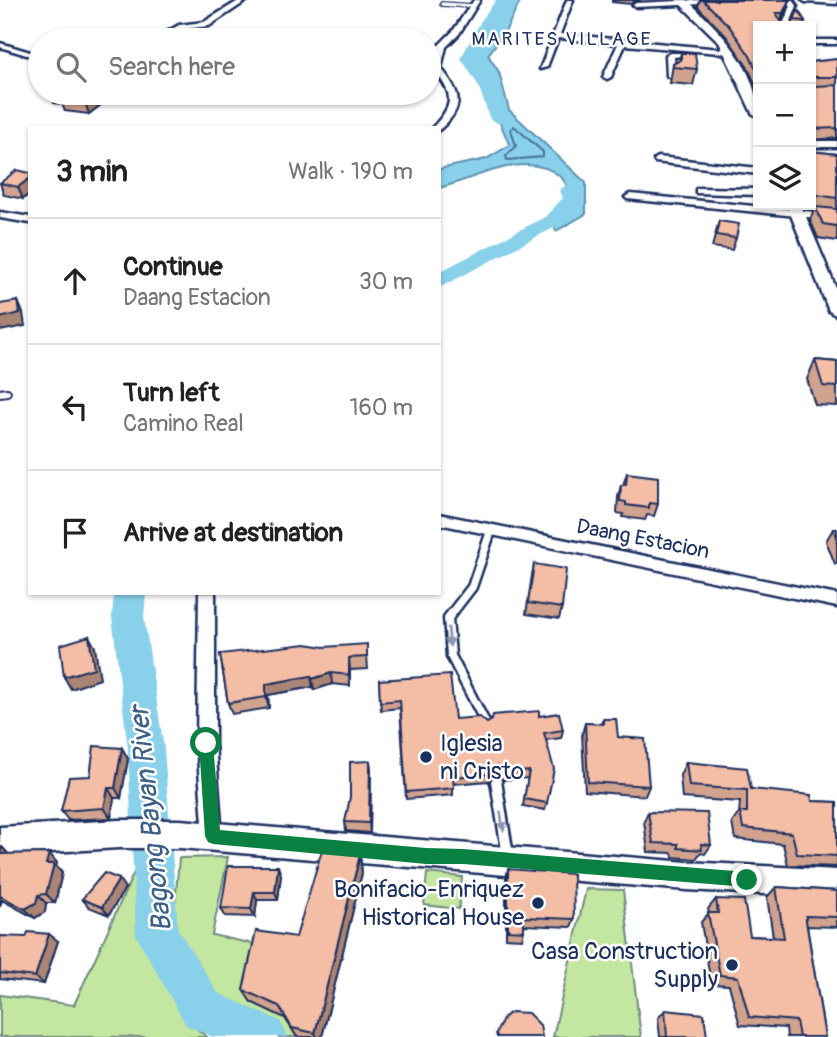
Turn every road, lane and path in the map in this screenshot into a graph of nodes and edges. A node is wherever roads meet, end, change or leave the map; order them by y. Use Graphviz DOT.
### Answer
graph roads {
  1 [pos="244,0"];
  2 [pos="570,0"];
  3 [pos="746,0"];
  4 [pos="789,0"];
  5 [pos="805,0"];
  6 [pos="682,1"];
  7 [pos="475,3"];
  8 [pos="836,3"];
  9 [pos="442,4"];
  10 [pos="636,5"];
  11 [pos="788,21"];
  12 [pos="180,28"];
  13 [pos="555,36"];
  14 [pos="816,42"];
  15 [pos="837,42"];
  16 [pos="622,43"];
  17 [pos="0,45"];
  18 [pos="441,50"];
  19 [pos="28,53"];
  20 [pos="732,55"];
  21 [pos="543,67"];
  22 [pos="441,72"];
  23 [pos="671,76"];
  24 [pos="607,77"];
  25 [pos="753,90"];
  26 [pos="438,126"];
  27 [pos="816,144"];
  28 [pos="837,144"];
  29 [pos="658,160"];
  30 [pos="753,170"];
  31 [pos="699,191"];
  32 [pos="753,192"];
  33 [pos="630,197"];
  34 [pos="753,206"];
  35 [pos="796,210"];
  36 [pos="801,210"];
  37 [pos="0,215"];
  38 [pos="837,217"];
  39 [pos="28,220"];
  40 [pos="837,311"];
  41 [pos="441,519"];
  42 [pos="491,531"];
  43 [pos="207,595"];
  44 [pos="837,601"];
  45 [pos="486,724"];
  46 [pos="495,780"];
  47 [pos="213,836"];
  48 [pos="0,841"];
  49 [pos="509,861"];
  50 [pos="837,884"];
  1 -- 12 [label="street"];
  2 -- 13 [label="street"];
  3 -- 6 [label="street"];
  4 -- 11 [label="street"];
  5 -- 8 [label="street"];
  6 -- 10 [label="street"];
  6 -- 20 [label="main road"];
  7 -- 9 [label="lane"];
  7 -- 18 [label="street"];
  13 -- 16 [label="street"];
  13 -- 21 [label="street"];
  14 -- 15 [label="street"];
  16 -- 20 [label="street"];
  16 -- 24 [label="street"];
  17 -- 19 [label="street"];
  20 -- 23 [label="street"];
  20 -- 25 [label="main road"];
  22 -- 26 [label="street"];
  27 -- 28 [label="street"];
  29 -- 30 [label="street"];
  31 -- 32 [label="street"];
  33 -- 34 [label="street"];
  35 -- 40 [label="main road"];
  36 -- 38 [label="street"];
  37 -- 39 [label="street"];
  41 -- 42 [label="street, Daang Estacion"];
  42 -- 44 [label="street, Daang Estacion"];
  42 -- 45 [label="lane, one-way"];
  43 -- 47 [label="street"];
  46 -- 49 [label="lane, one-way"];
  47 -- 48 [label="main road"];
  47 -- 49 [label="main road"];
  49 -- 50 [label="main road"];
}
